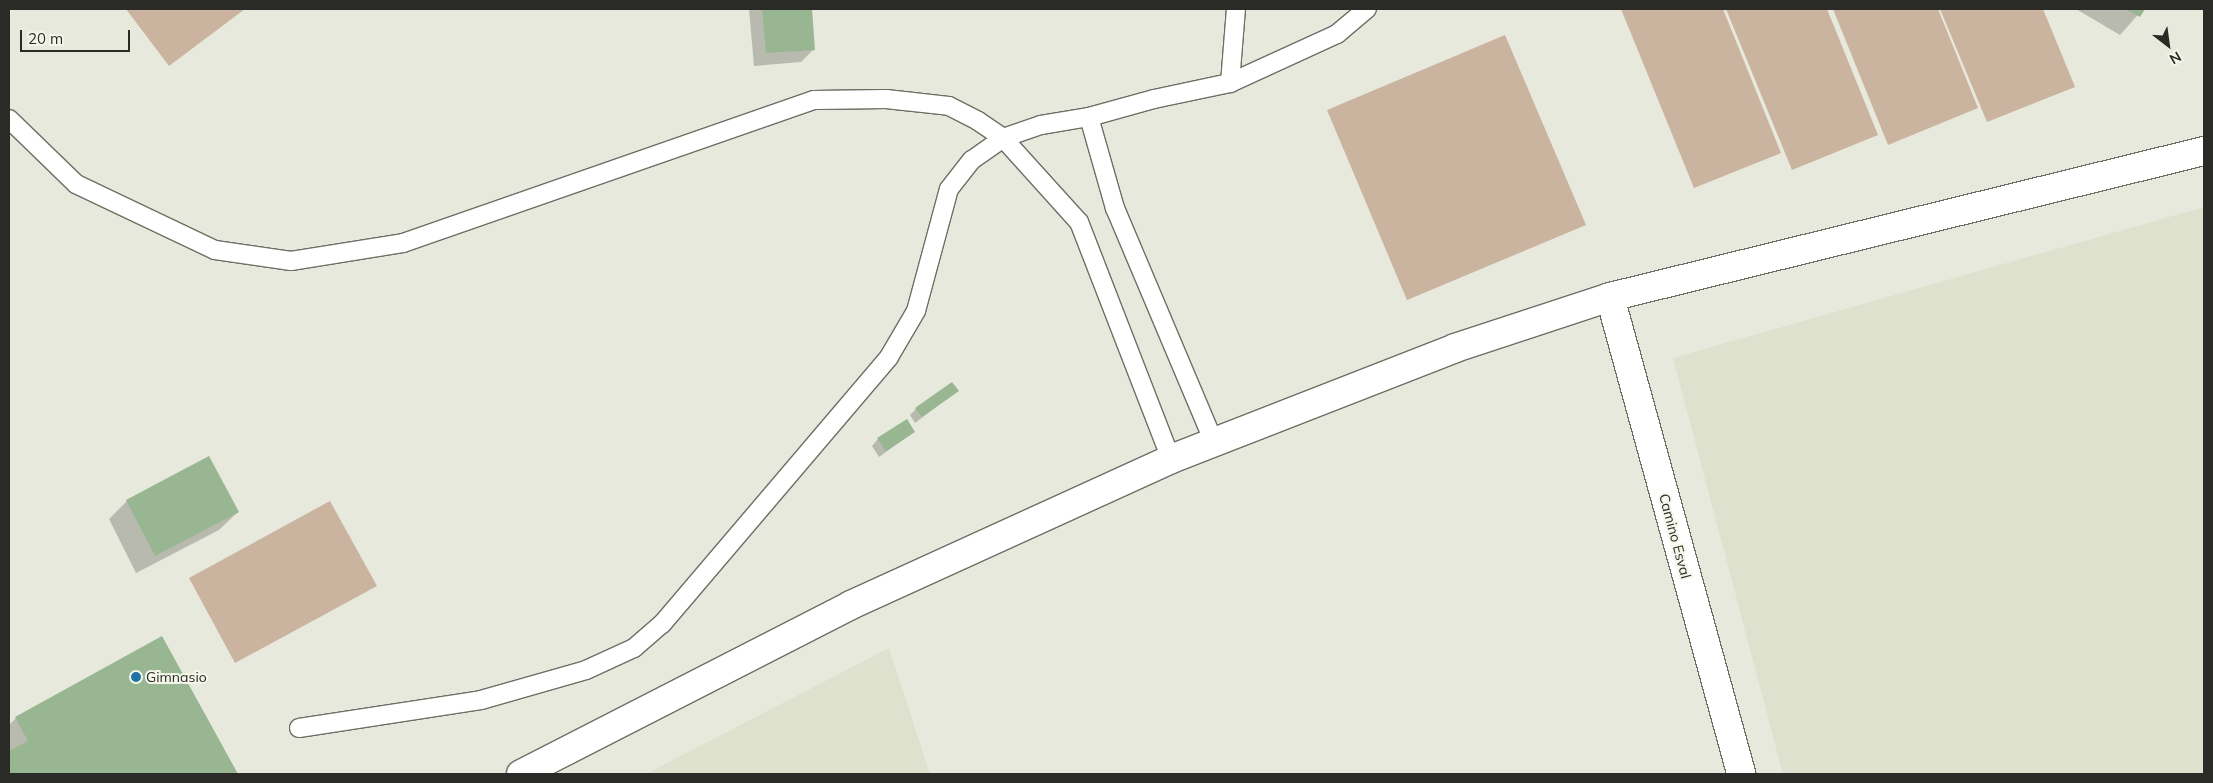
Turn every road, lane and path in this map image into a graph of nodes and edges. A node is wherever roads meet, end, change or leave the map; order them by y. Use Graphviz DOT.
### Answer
graph roads {
  1 [pos="1236,9"];
  2 [pos="1367,9"];
  3 [pos="1230,83"];
  4 [pos="1089,117"];
  5 [pos="9,119"];
  6 [pos="1002,138"];
  7 [pos="2204,151"];
  8 [pos="1610,297"];
  9 [pos="1214,442"];
  10 [pos="1171,459"];
  11 [pos="299,728"];
  12 [pos="521,774"];
  13 [pos="1741,774"];
  1 -- 3 [label="lane"];
  2 -- 3 [label="lane"];
  3 -- 4 [label="lane"];
  4 -- 6 [label="lane"];
  4 -- 9 [label="lane"];
  5 -- 6 [label="lane"];
  6 -- 10 [label="lane"];
  6 -- 11 [label="lane"];
  7 -- 8 [label="street"];
  8 -- 9 [label="street"];
  8 -- 13 [label="street, Camino Esval"];
  9 -- 10 [label="street"];
  10 -- 12 [label="street"];
}
